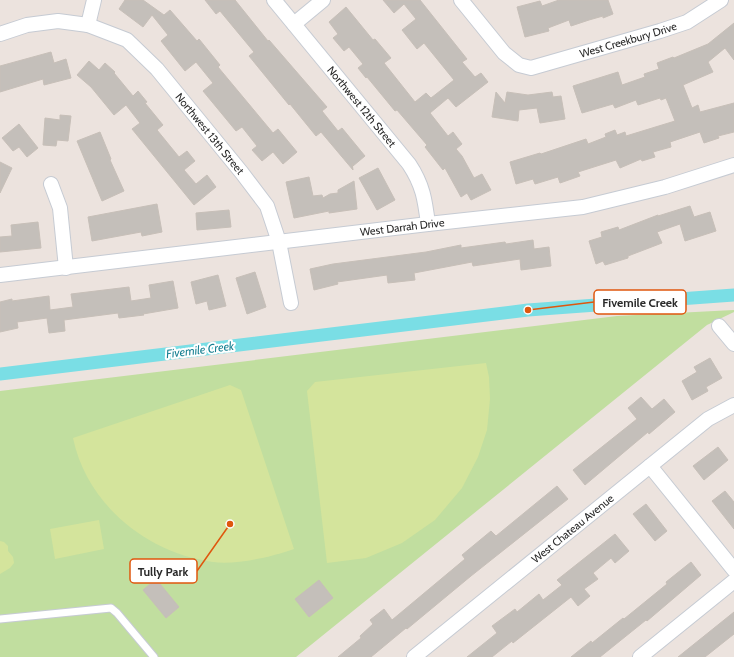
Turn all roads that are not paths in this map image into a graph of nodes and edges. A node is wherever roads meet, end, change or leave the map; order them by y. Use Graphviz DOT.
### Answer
graph roads {
  1 [pos="94,0"];
  2 [pos="274,0"];
  3 [pos="323,0"];
  4 [pos="461,0"];
  5 [pos="721,0"];
  6 [pos="294,24"];
  7 [pos="88,25"];
  8 [pos="0,34"];
  9 [pos="734,165"];
  10 [pos="51,184"];
  11 [pos="428,224"];
  12 [pos="279,242"];
  13 [pos="66,268"];
  14 [pos="0,275"];
  15 [pos="291,303"];
  16 [pos="719,326"];
  17 [pos="734,344"];
  18 [pos="734,405"];
  19 [pos="650,466"];
  20 [pos="734,570"];
  21 [pos="734,581"];
  22 [pos="0,619"];
  23 [pos="154,657"];
  24 [pos="414,657"];
  25 [pos="640,657"];
  1 -- 7 [label="street"];
  2 -- 6 [label="street, Northwest 12th Street"];
  3 -- 6 [label="street"];
  4 -- 5 [label="street, West Creekbury Drive"];
  6 -- 11 [label="street, Northwest 12th Street"];
  7 -- 8 [label="street, Northwest 13th Street"];
  7 -- 12 [label="street, Northwest 13th Street"];
  9 -- 11 [label="street, West Darrah Drive"];
  10 -- 13 [label="street"];
  11 -- 12 [label="street, West Darrah Drive"];
  12 -- 13 [label="street, West Darrah Drive"];
  12 -- 15 [label="street, Northwest 13th Street"];
  13 -- 14 [label="street, West Darrah Drive"];
  16 -- 17 [label="street"];
  18 -- 19 [label="street, West Chateau Avenue"];
  19 -- 20 [label="street"];
  19 -- 24 [label="street, West Chateau Avenue"];
  21 -- 25 [label="street"];
  22 -- 23 [label="lane"];
}
